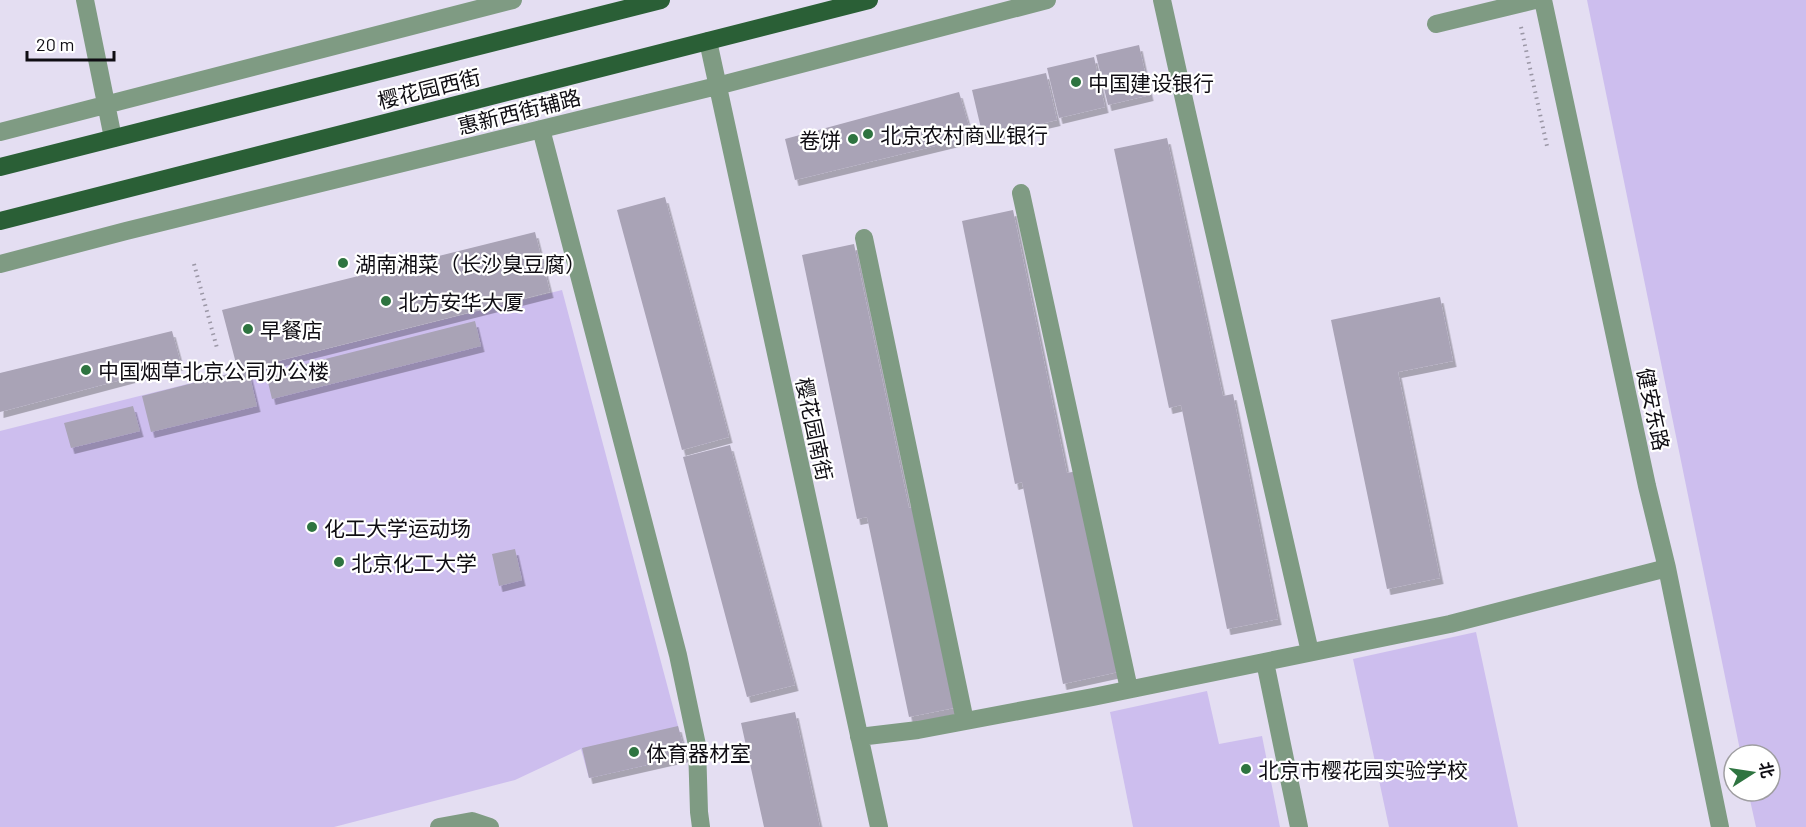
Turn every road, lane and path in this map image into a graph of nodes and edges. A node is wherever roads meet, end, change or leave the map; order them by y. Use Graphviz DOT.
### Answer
graph roads {
  1 [pos="85,0"];
  2 [pos="513,0"];
  3 [pos="660,0"];
  4 [pos="868,0"];
  5 [pos="1047,0"];
  6 [pos="1162,0"];
  7 [pos="1535,0"];
  8 [pos="1543,0"];
  9 [pos="1436,24"];
  10 [pos="708,41"];
  11 [pos="717,86"];
  12 [pos="106,105"];
  13 [pos="541,129"];
  14 [pos="0,132"];
  15 [pos="113,138"];
  16 [pos="0,167"];
  17 [pos="1021,193"];
  18 [pos="0,221"];
  19 [pos="864,238"];
  20 [pos="0,264"];
  21 [pos="194,264"];
  22 [pos="217,348"];
  23 [pos="1666,568"];
  24 [pos="1310,652"];
  25 [pos="1264,662"];
  26 [pos="1129,689"];
  27 [pos="965,721"];
  28 [pos="859,737"];
  29 [pos="439,827"];
  30 [pos="490,827"];
  31 [pos="702,827"];
  32 [pos="879,827"];
  33 [pos="1299,827"];
  34 [pos="1720,827"];
  1 -- 12 [label="street"];
  2 -- 12 [label="street"];
  3 -- 15 [label="main road, 樱花园西街"];
  4 -- 10 [label="main road, 樱花园西街"];
  5 -- 11 [label="street, 惠新西街辅路"];
  6 -- 24 [label="street"];
  7 -- 9 [label="street"];
  8 -- 23 [label="street, 健安东路"];
  10 -- 11 [label="street, 樱花园南街"];
  10 -- 18 [label="main road, 樱花园西街"];
  11 -- 13 [label="street, 惠新西街辅路"];
  11 -- 28 [label="street, 樱花园南街"];
  12 -- 14 [label="street"];
  12 -- 15 [label="street"];
  13 -- 20 [label="street, 惠新西街辅路"];
  13 -- 31 [label="street"];
  15 -- 16 [label="main road, 樱花园西街"];
  17 -- 26 [label="street"];
  19 -- 27 [label="street"];
  21 -- 22 [label="path"];
  23 -- 24 [label="street"];
  23 -- 34 [label="street, 健安东路"];
  24 -- 25 [label="street"];
  25 -- 26 [label="street"];
  25 -- 33 [label="street"];
  26 -- 27 [label="street"];
  27 -- 28 [label="street"];
  28 -- 32 [label="street, 樱花园南街"];
  29 -- 30 [label="street"];
}
